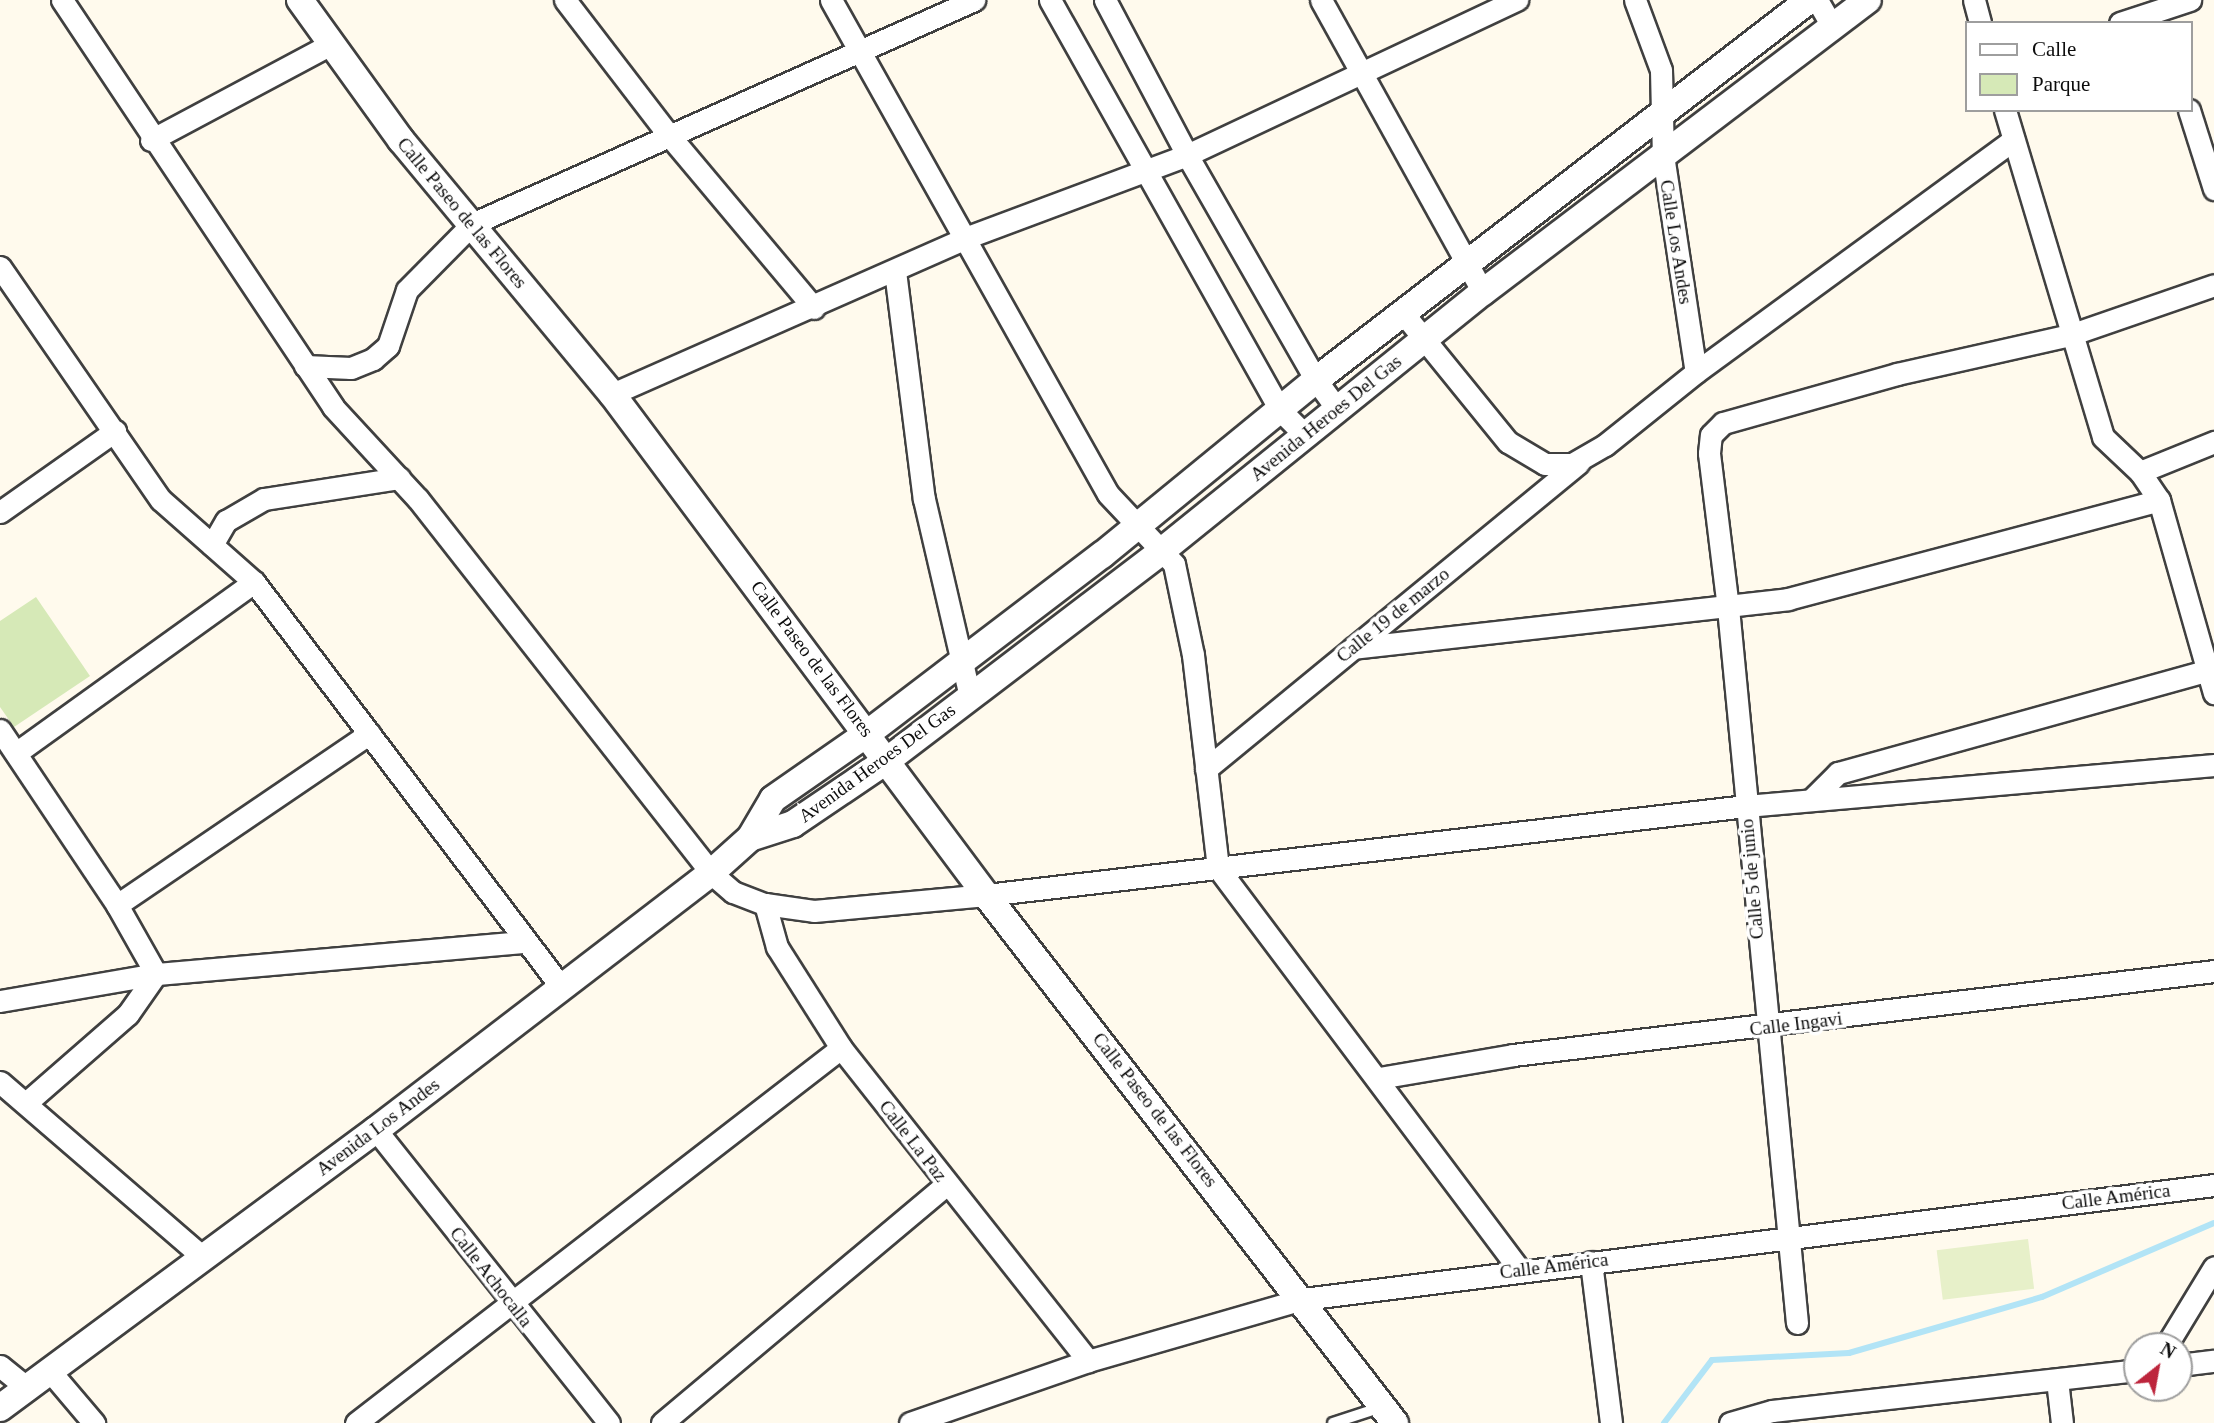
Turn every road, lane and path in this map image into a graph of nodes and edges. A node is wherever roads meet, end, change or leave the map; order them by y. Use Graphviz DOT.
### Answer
graph roads {
  1 [pos="62,0"];
  2 [pos="300,0"];
  3 [pos="565,0"];
  4 [pos="831,0"];
  5 [pos="974,0"];
  6 [pos="1050,0"];
  7 [pos="1105,0"];
  8 [pos="1321,0"];
  9 [pos="1517,0"];
  10 [pos="1635,0"];
  11 [pos="1808,0"];
  12 [pos="1817,0"];
  13 [pos="1868,0"];
  14 [pos="1974,0"];
  15 [pos="2190,0"];
  16 [pos="2158,17"];
  17 [pos="1979,21"];
  18 [pos="2133,21"];
  19 [pos="1832,26"];
  20 [pos="331,44"];
  21 [pos="860,52"];
  22 [pos="1361,74"];
  23 [pos="1663,111"];
  24 [pos="2005,112"];
  25 [pos="2190,112"];
  26 [pos="668,134"];
  27 [pos="151,140"];
  28 [pos="2013,140"];
  29 [pos="1187,155"];
  30 [pos="1663,156"];
  31 [pos="1145,171"];
  32 [pos="2214,189"];
  33 [pos="472,224"];
  34 [pos="968,237"];
  35 [pos="1466,264"];
  36 [pos="895,271"];
  37 [pos="2,274"];
  38 [pos="2214,285"];
  39 [pos="1483,292"];
  40 [pos="814,308"];
  41 [pos="1403,313"];
  42 [pos="2070,335"];
  43 [pos="1422,340"];
  44 [pos="305,366"];
  45 [pos="1696,372"];
  46 [pos="1316,380"];
  47 [pos="612,394"];
  48 [pos="1337,409"];
  49 [pos="1280,410"];
  50 [pos="115,431"];
  51 [pos="1305,435"];
  52 [pos="2214,442"];
  53 [pos="1580,461"];
  54 [pos="2140,472"];
  55 [pos="399,478"];
  56 [pos="2158,500"];
  57 [pos="0,512"];
  58 [pos="1139,525"];
  59 [pos="212,545"];
  60 [pos="1163,550"];
  61 [pos="254,582"];
  62 [pos="1728,608"];
  63 [pos="1353,648"];
  64 [pos="960,663"];
  65 [pos="2213,670"];
  66 [pos="2214,693"];
  67 [pos="970,696"];
  68 [pos="0,730"];
  69 [pos="867,733"];
  70 [pos="369,734"];
  71 [pos="16,753"];
  72 [pos="889,759"];
  73 [pos="2214,765"];
  74 [pos="1206,769"];
  75 [pos="1812,799"];
  76 [pos="1746,806"];
  77 [pos="750,838"];
  78 [pos="1218,869"];
  79 [pos="711,873"];
  80 [pos="986,895"];
  81 [pos="765,904"];
  82 [pos="117,905"];
  83 [pos="524,942"];
  84 [pos="2214,971"];
  85 [pos="156,974"];
  86 [pos="562,988"];
  87 [pos="0,1001"];
  88 [pos="1765,1028"];
  89 [pos="841,1048"];
  90 [pos="1378,1079"];
  91 [pos="0,1082"];
  92 [pos="26,1103"];
  93 [pos="376,1130"];
  94 [pos="947,1184"];
  95 [pos="2214,1185"];
  96 [pos="1789,1237"];
  97 [pos="203,1257"];
  98 [pos="1591,1262"];
  99 [pos="2214,1267"];
  100 [pos="1519,1269"];
  101 [pos="1303,1299"];
  102 [pos="512,1304"];
  103 [pos="1797,1323"];
  104 [pos="2175,1332"];
  105 [pos="1088,1361"];
  106 [pos="2214,1361"];
  107 [pos="2193,1363"];
  108 [pos="0,1366"];
  109 [pos="50,1370"];
  110 [pos="2123,1372"];
  111 [pos="2057,1380"];
  112 [pos="26,1387"];
  113 [pos="0,1408"];
  114 [pos="1389,1415"];
  115 [pos="94,1423"];
  116 [pos="356,1423"];
  117 [pos="608,1423"];
  118 [pos="662,1423"];
  119 [pos="910,1423"];
  120 [pos="1333,1423"];
  121 [pos="1611,1423"];
  122 [pos="1730,1423"];
  123 [pos="2062,1423"];
  1 -- 27 [label="street"];
  2 -- 20 [label="street, Calle Paseo de las Flores"];
  3 -- 26 [label="street"];
  4 -- 21 [label="street"];
  5 -- 21 [label="street"];
  6 -- 31 [label="street"];
  7 -- 29 [label="street"];
  8 -- 22 [label="street"];
  9 -- 22 [label="street"];
  10 -- 23 [label="street, Calle Los Andes"];
  11 -- 23 [label="street, Avenida Heroes Del Gas"];
  12 -- 19 [label="street"];
  13 -- 19 [label="street, Avenida Heroes Del Gas"];
  14 -- 17 [label="street"];
  15 -- 16 [label="street"];
  16 -- 18 [label="street"];
  19 -- 30 [label="street, Avenida Heroes Del Gas"];
  20 -- 27 [label="street"];
  20 -- 33 [label="street, Calle Paseo de las Flores"];
  21 -- 26 [label="street"];
  21 -- 34 [label="street"];
  22 -- 29 [label="street"];
  22 -- 35 [label="street"];
  23 -- 30 [label="street, Calle Los Andes"];
  23 -- 35 [label="street, Avenida Heroes Del Gas"];
  24 -- 28 [label="street"];
  25 -- 32 [label="street"];
  26 -- 33 [label="street"];
  26 -- 40 [label="street"];
  27 -- 44 [label="street"];
  28 -- 42 [label="street"];
  28 -- 45 [label="street, Calle 19 de marzo"];
  29 -- 31 [label="street"];
  29 -- 46 [label="street"];
  30 -- 39 [label="street, Avenida Heroes Del Gas"];
  30 -- 45 [label="street, Calle Los Andes"];
  31 -- 34 [label="street"];
  31 -- 49 [label="street"];
  33 -- 44 [label="street"];
  33 -- 47 [label="street, Calle Paseo de las Flores"];
  34 -- 36 [label="street"];
  34 -- 58 [label="street"];
  35 -- 39 [label="street"];
  35 -- 41 [label="street, Avenida Heroes Del Gas"];
  36 -- 40 [label="street"];
  36 -- 64 [label="street"];
  37 -- 50 [label="street"];
  38 -- 42 [label="street"];
  39 -- 43 [label="street, Avenida Heroes Del Gas"];
  40 -- 47 [label="street"];
  41 -- 43 [label="street"];
  41 -- 46 [label="street, Avenida Heroes Del Gas"];
  42 -- 54 [label="street"];
  42 -- 62 [label="street, Calle 5 de junio"];
  43 -- 48 [label="street, Avenida Heroes Del Gas"];
  43 -- 53 [label="street"];
  44 -- 55 [label="street"];
  45 -- 53 [label="street, Calle 19 de marzo"];
  46 -- 48 [label="street"];
  46 -- 49 [label="street, Avenida Heroes Del Gas"];
  47 -- 69 [label="street, Calle Paseo de las Flores"];
  48 -- 51 [label="street, Avenida Heroes Del Gas"];
  49 -- 51 [label="street"];
  49 -- 58 [label="street, Avenida Heroes Del Gas"];
  50 -- 57 [label="street"];
  50 -- 59 [label="street"];
  51 -- 60 [label="street, Avenida Heroes Del Gas"];
  52 -- 54 [label="street"];
  53 -- 63 [label="street, Calle 19 de marzo"];
  54 -- 56 [label="street"];
  55 -- 59 [label="street"];
  55 -- 79 [label="street"];
  56 -- 62 [label="street"];
  56 -- 65 [label="street"];
  58 -- 60 [label="street"];
  58 -- 64 [label="street, Avenida Heroes Del Gas"];
  59 -- 61 [label="street"];
  60 -- 67 [label="street, Avenida Heroes Del Gas"];
  60 -- 74 [label="street"];
  61 -- 70 [label="street"];
  61 -- 71 [label="street"];
  62 -- 63 [label="street"];
  62 -- 76 [label="street, Calle 5 de junio"];
  63 -- 74 [label="street, Calle 19 de marzo"];
  64 -- 67 [label="street"];
  64 -- 69 [label="street, Avenida Heroes Del Gas"];
  65 -- 66 [label="street"];
  65 -- 75 [label="street"];
  67 -- 72 [label="street, Avenida Heroes Del Gas"];
  68 -- 71 [label="street"];
  69 -- 72 [label="street, Calle Paseo de las Flores"];
  69 -- 77 [label="street, Avenida Heroes Del Gas"];
  70 -- 82 [label="street"];
  70 -- 83 [label="street"];
  71 -- 82 [label="street"];
  72 -- 77 [label="street, Avenida Heroes Del Gas"];
  72 -- 80 [label="street, Calle Paseo de las Flores"];
  73 -- 75 [label="street"];
  74 -- 78 [label="street"];
  75 -- 76 [label="street"];
  76 -- 78 [label="street"];
  76 -- 88 [label="street, Calle 5 de junio"];
  77 -- 79 [label="street, Avenida Los Andes"];
  78 -- 80 [label="street"];
  78 -- 90 [label="street"];
  79 -- 81 [label="street"];
  79 -- 86 [label="street, Avenida Los Andes"];
  80 -- 81 [label="street"];
  80 -- 101 [label="street, Calle Paseo de las Flores"];
  81 -- 89 [label="street, Calle La Paz"];
  82 -- 85 [label="street"];
  83 -- 85 [label="street"];
  83 -- 86 [label="street"];
  84 -- 88 [label="street, Calle Ingavi"];
  85 -- 87 [label="street"];
  85 -- 92 [label="street"];
  86 -- 93 [label="street, Avenida Los Andes"];
  88 -- 90 [label="street, Calle Ingavi"];
  88 -- 96 [label="street, Calle 5 de junio"];
  89 -- 94 [label="street, Calle La Paz"];
  89 -- 102 [label="street"];
  90 -- 100 [label="street"];
  91 -- 92 [label="street"];
  92 -- 97 [label="street"];
  93 -- 97 [label="street, Avenida Los Andes"];
  93 -- 102 [label="street, Calle Achocalla"];
  94 -- 105 [label="street, Calle La Paz"];
  94 -- 118 [label="street"];
  95 -- 96 [label="street, Calle América"];
  96 -- 98 [label="street, Calle América"];
  96 -- 103 [label="street, Calle 5 de junio"];
  97 -- 109 [label="street, Avenida Los Andes"];
  98 -- 100 [label="street, Calle América"];
  98 -- 121 [label="street"];
  99 -- 104 [label="street"];
  100 -- 101 [label="street, Calle América"];
  101 -- 105 [label="street, Calle América"];
  101 -- 114 [label="street, Calle Paseo de las Flores"];
  102 -- 116 [label="street"];
  102 -- 117 [label="street, Calle Achocalla"];
  105 -- 119 [label="street, Calle América"];
  106 -- 107 [label="street"];
  108 -- 112 [label="street"];
  109 -- 112 [label="street, Avenida Los Andes"];
  109 -- 115 [label="street"];
  110 -- 111 [label="street"];
  111 -- 122 [label="street"];
  111 -- 123 [label="street"];
  112 -- 113 [label="street, Avenida Los Andes"];
  114 -- 120 [label="lane"];
}
